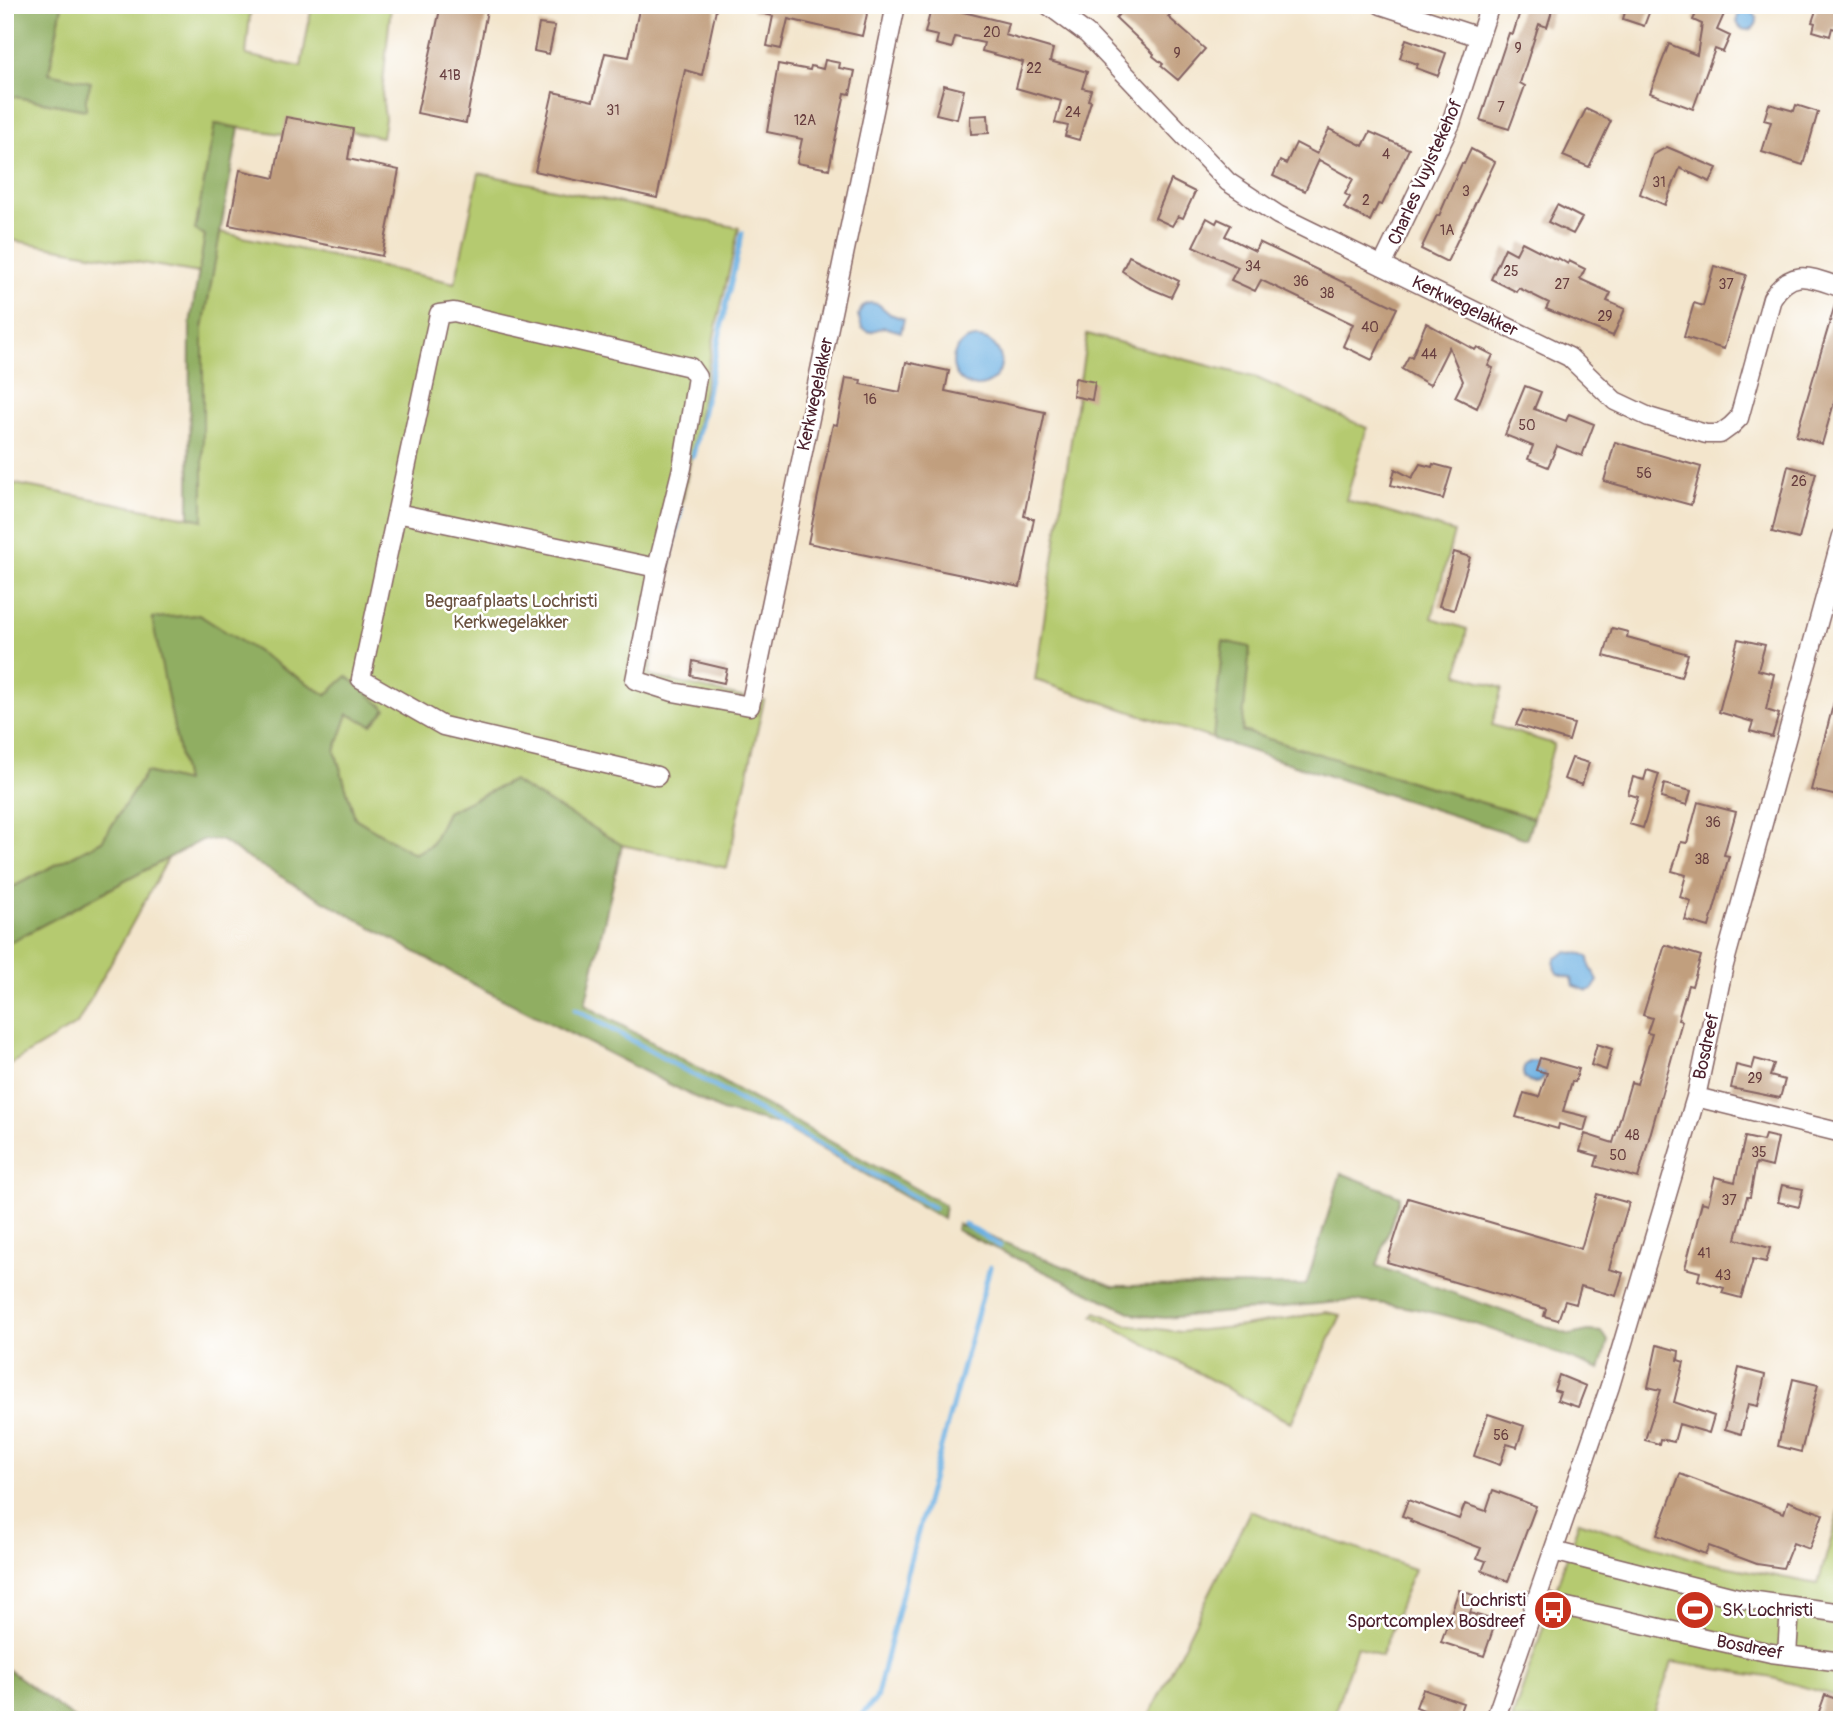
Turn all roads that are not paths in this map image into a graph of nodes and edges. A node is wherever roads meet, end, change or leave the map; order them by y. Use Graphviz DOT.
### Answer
graph roads {
  1 [pos="897,5"];
  2 [pos="1048,5"];
  3 [pos="1381,5"];
  4 [pos="1490,5"];
  5 [pos="1479,37"];
  6 [pos="1382,266"];
  7 [pos="1842,288"];
  8 [pos="397,513"];
  9 [pos="1842,536"];
  10 [pos="657,568"];
  11 [pos="657,776"];
  12 [pos="1696,1097"];
  13 [pos="1842,1133"];
  14 [pos="1553,1551"];
  15 [pos="1536,1600"];
  16 [pos="1790,1608"];
  17 [pos="1842,1613"];
  18 [pos="1787,1655"];
  19 [pos="1842,1662"];
  20 [pos="1495,1720"];
  1 -- 10 [label="street, Kerkwegelakker"];
  2 -- 6 [label="street, Kerkwegelakker"];
  3 -- 5 [label="street"];
  4 -- 5 [label="street, Charles Vuylstekehof"];
  5 -- 6 [label="street, Charles Vuylstekehof"];
  6 -- 7 [label="street, Kerkwegelakker"];
  8 -- 10 [label="street"];
  8 -- 10 [label="street"];
  8 -- 11 [label="street"];
  9 -- 12 [label="street, Bosdreef"];
  12 -- 13 [label="street"];
  12 -- 14 [label="street, Bosdreef"];
  14 -- 15 [label="street, Bosdreef"];
  14 -- 16 [label="street"];
  15 -- 18 [label="street, Bosdreef"];
  15 -- 20 [label="street, Bosdreef"];
  16 -- 17 [label="street"];
  16 -- 18 [label="street"];
  18 -- 19 [label="street, Bosdreef"];
}
